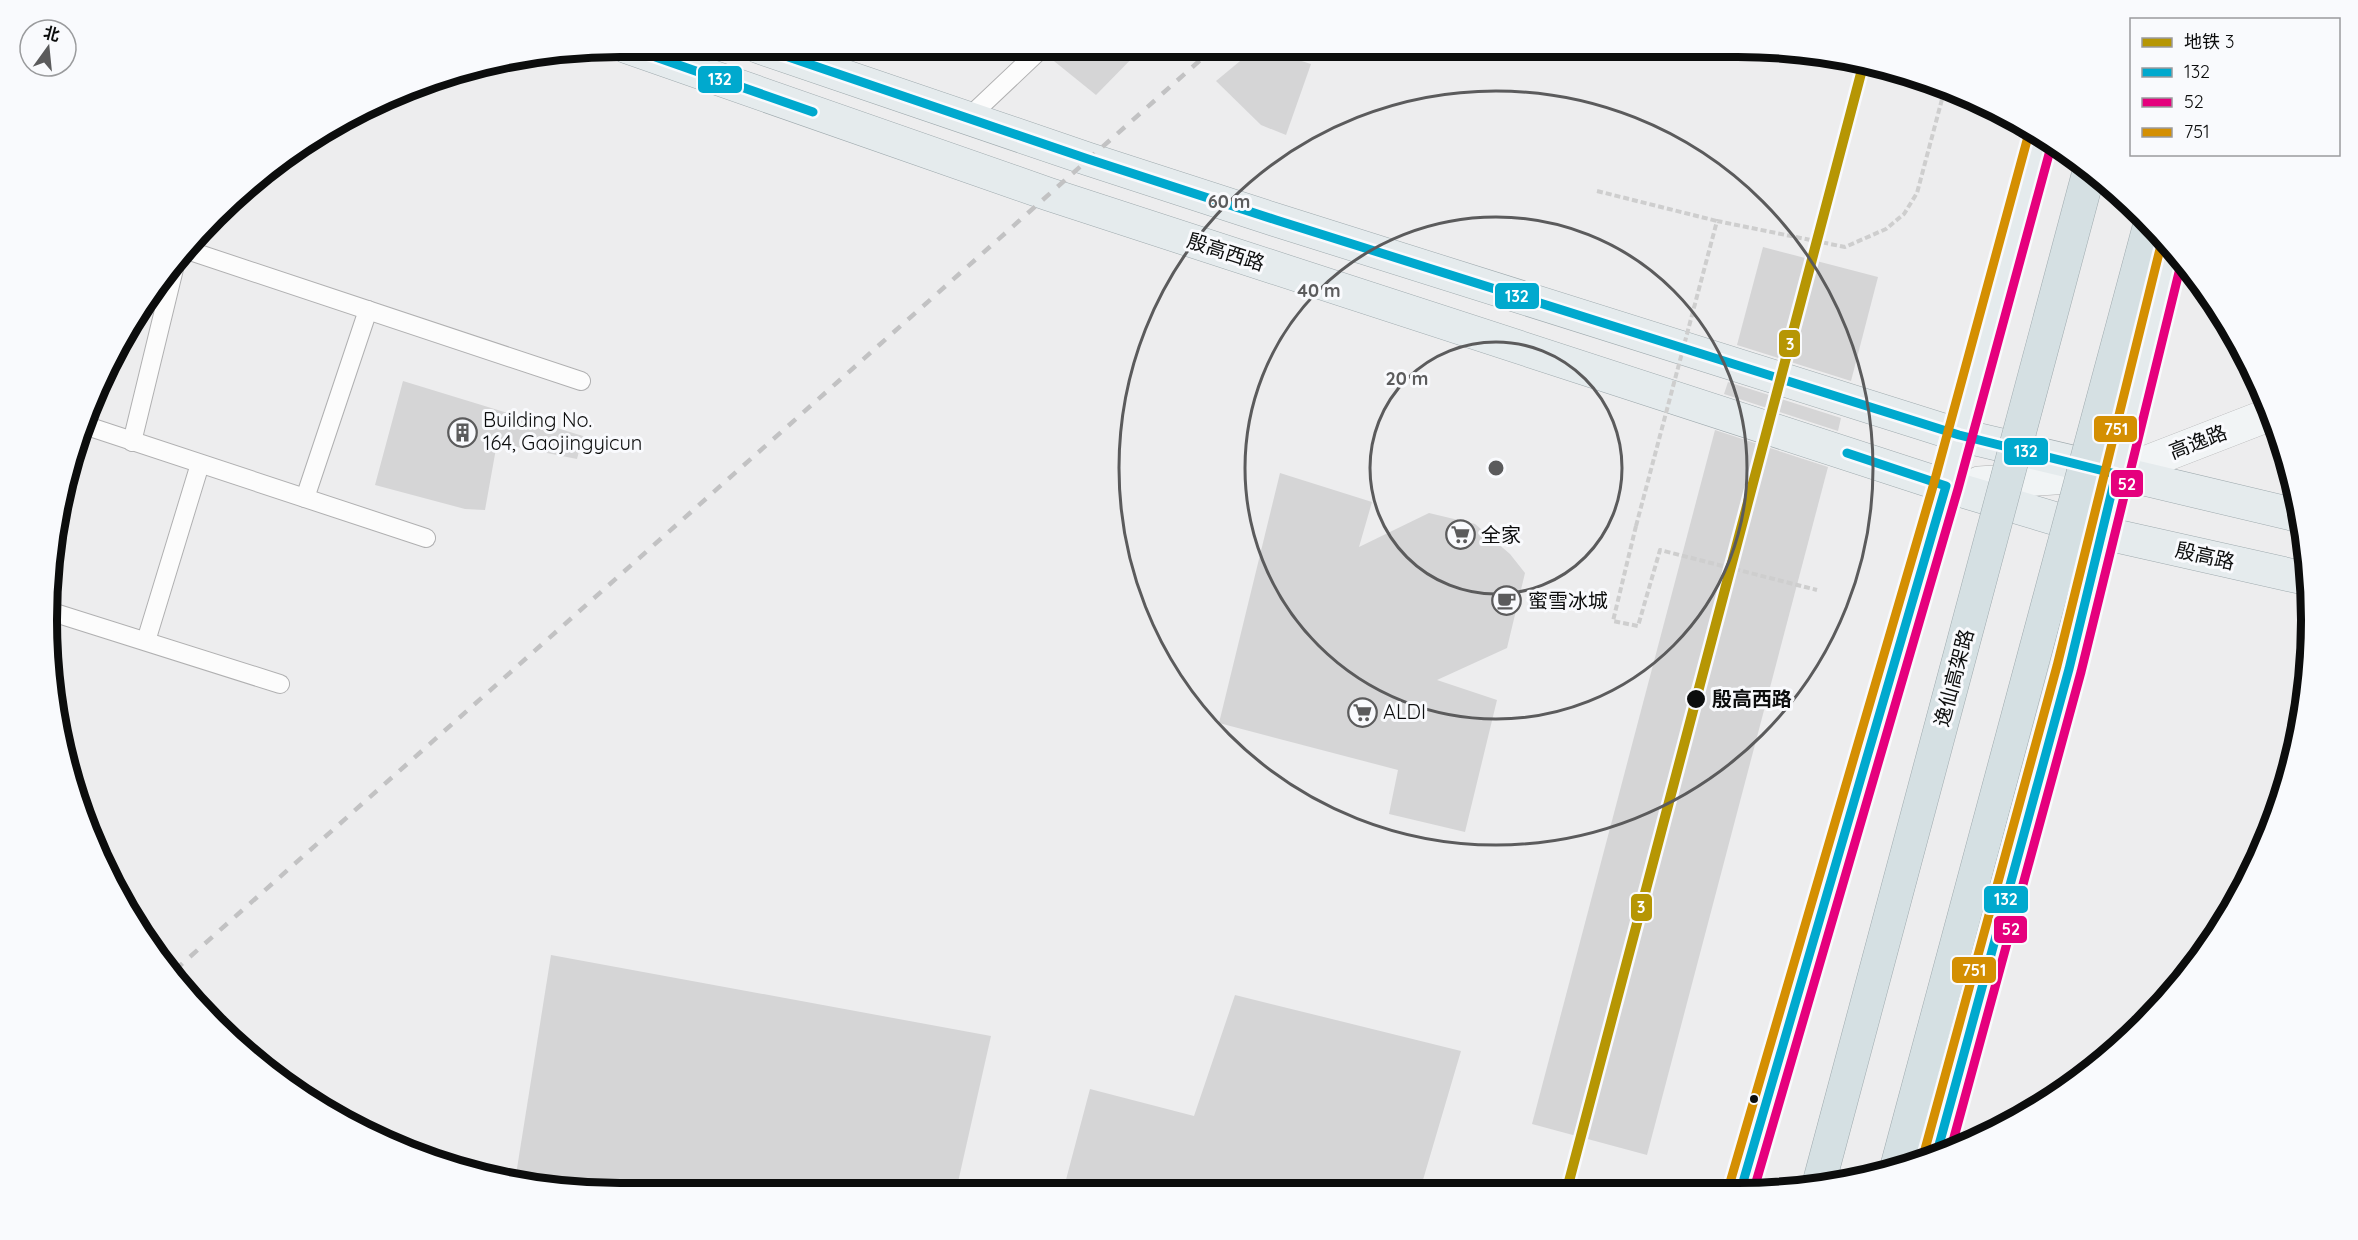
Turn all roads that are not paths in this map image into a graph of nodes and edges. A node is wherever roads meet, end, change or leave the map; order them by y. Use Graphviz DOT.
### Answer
graph roads {
  1 [pos="658,57"];
  2 [pos="789,57"];
  3 [pos="1032,57"];
  4 [pos="969,117"];
  5 [pos="2039,144"];
  6 [pos="2087,178"];
  7 [pos="2147,234"];
  8 [pos="194,252"];
  9 [pos="2170,260"];
  10 [pos="172,279"];
  11 [pos="368,310"];
  12 [pos="580,381"];
  13 [pos="2263,417"];
  14 [pos="91,428"];
  15 [pos="1959,435"];
  16 [pos="132,442"];
  17 [pos="200,464"];
  18 [pos="2116,474"];
  19 [pos="1946,486"];
  20 [pos="305,498"];
  21 [pos="2291,514"];
  22 [pos="2103,533"];
  23 [pos="426,538"];
  24 [pos="2299,577"];
  25 [pos="57,614"];
  26 [pos="146,641"];
  27 [pos="280,684"];
  28 [pos="1939,1145"];
  29 [pos="1899,1159"];
  30 [pos="1821,1176"];
  31 [pos="1742,1183"];
  1 -- 19 [label="main road, 殷高西路"];
  2 -- 4 [label="main road"];
  3 -- 4 [label="lane"];
  4 -- 15 [label="main road"];
  5 -- 15 [label="main road"];
  6 -- 30 [label="highway, 逸仙高架路, bridge"];
  7 -- 29 [label="highway, bridge"];
  8 -- 11 [label="lane"];
  9 -- 18 [label="main road"];
  10 -- 16 [label="lane"];
  11 -- 12 [label="lane"];
  11 -- 20 [label="lane"];
  13 -- 18 [label="street, 高逸路"];
  14 -- 16 [label="lane"];
  15 -- 18 [label="main road"];
  15 -- 19 [label="main road"];
  16 -- 17 [label="lane"];
  17 -- 20 [label="lane"];
  17 -- 26 [label="lane"];
  18 -- 19 [label="street, 高逸路"];
  18 -- 21 [label="main road"];
  18 -- 22 [label="main road"];
  19 -- 22 [label="main road, 殷高西路"];
  19 -- 31 [label="main road"];
  20 -- 23 [label="lane"];
  22 -- 24 [label="main road, 殷高路"];
  22 -- 28 [label="main road"];
  25 -- 26 [label="lane"];
  26 -- 27 [label="lane"];
}
